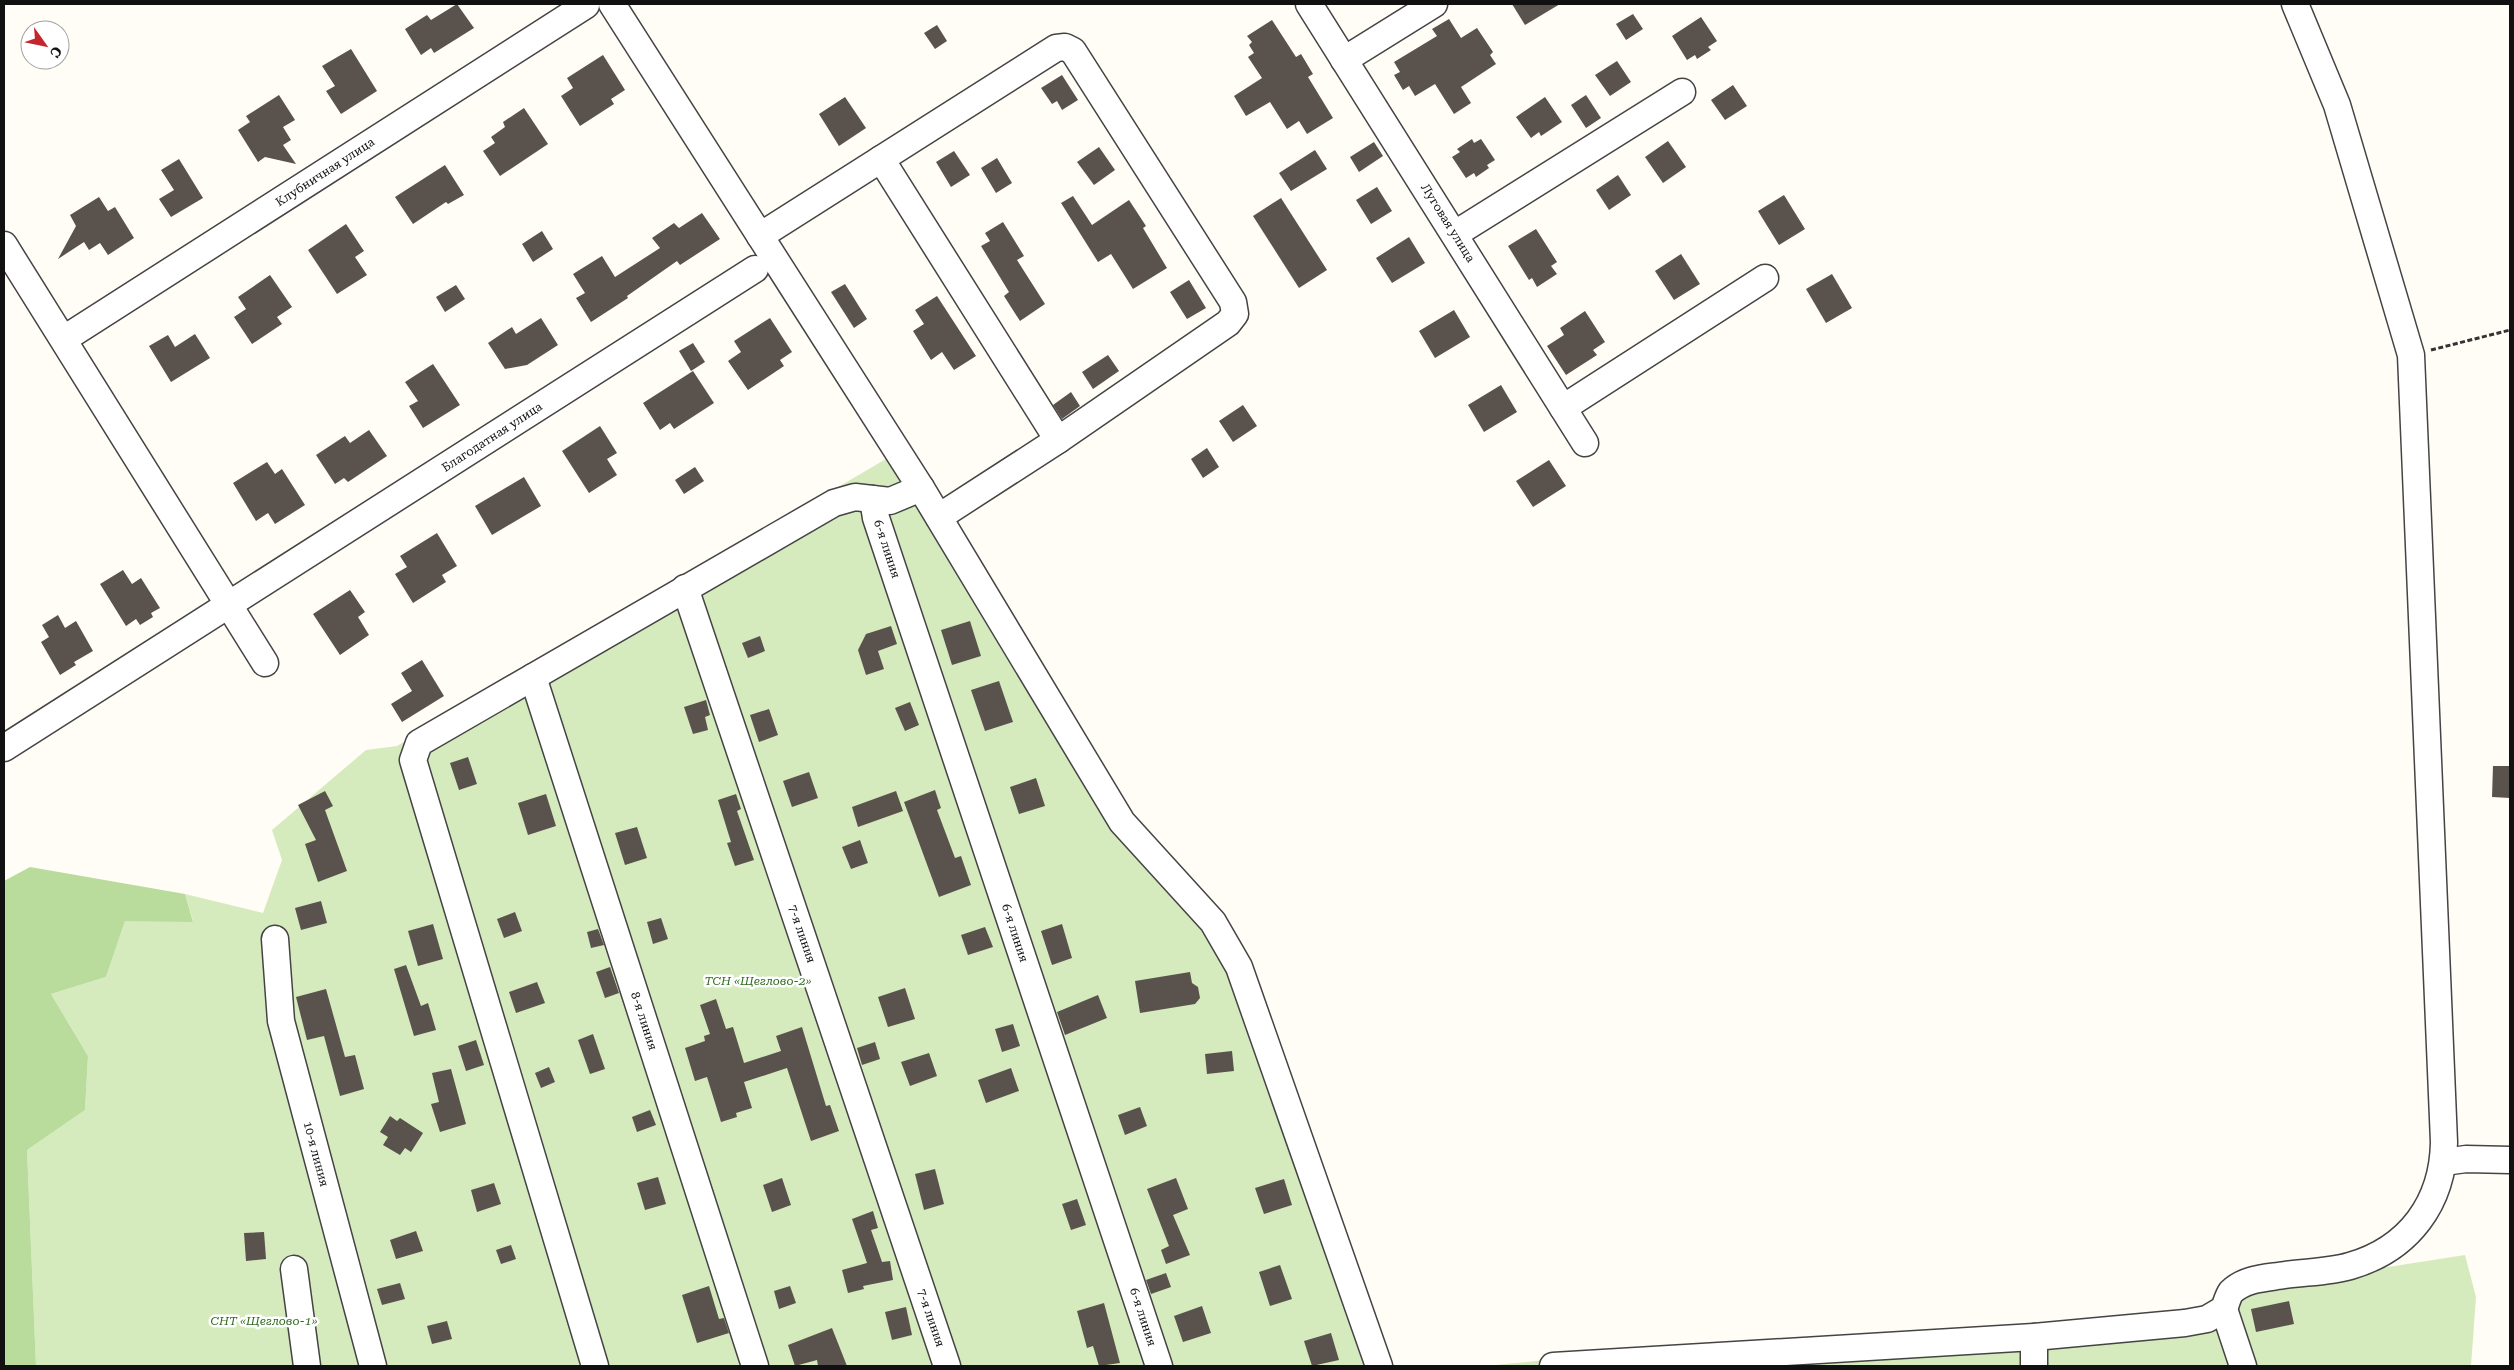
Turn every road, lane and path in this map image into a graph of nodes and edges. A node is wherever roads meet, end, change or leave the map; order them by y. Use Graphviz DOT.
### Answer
graph roads {
  1 [pos="612,4"];
  2 [pos="1309,4"];
  3 [pos="1434,4"];
  4 [pos="2295,4"];
  5 [pos="586,5"];
  6 [pos="1344,60"];
  7 [pos="1682,92"];
  8 [pos="881,159"];
  9 [pos="1455,234"];
  10 [pos="760,236"];
  11 [pos="4,245"];
  12 [pos="755,269"];
  13 [pos="1765,278"];
  14 [pos="2510,330"];
  15 [pos="64,339"];
  16 [pos="2411,355"];
  17 [pos="1563,408"];
  18 [pos="1058,440"];
  19 [pos="1585,443"];
  20 [pos="921,488"];
  21 [pos="873,499"];
  22 [pos="939,518"];
  23 [pos="685,588"];
  24 [pos="229,605"];
  25 [pos="266,663"];
  26 [pos="534,677"];
  27 [pos="4,748"];
  28 [pos="275,939"];
  29 [pos="2510,1160"];
  30 [pos="2444,1162"];
  31 [pos="294,1269"];
  32 [pos="2224,1310"];
  33 [pos="2034,1337"];
  34 [pos="1822,1358"];
  35 [pos="1589,1364"];
  36 [pos="307,1366"];
  37 [pos="373,1366"];
  38 [pos="595,1366"];
  39 [pos="756,1366"];
  40 [pos="947,1366"];
  41 [pos="1159,1366"];
  42 [pos="1379,1366"];
  43 [pos="1553,1366"];
  44 [pos="2034,1366"];
  45 [pos="2243,1366"];
  1 -- 10 [label="street"];
  2 -- 6 [label="street, Луговая улица"];
  3 -- 6 [label="street"];
  4 -- 16 [label="street"];
  5 -- 15 [label="street, Клубничная улица"];
  6 -- 9 [label="street, Луговая улица"];
  7 -- 9 [label="street"];
  8 -- 10 [label="street"];
  8 -- 18 [label="street"];
  8 -- 18 [label="street"];
  9 -- 17 [label="street, Луговая улица"];
  10 -- 20 [label="street"];
  11 -- 15 [label="street"];
  12 -- 24 [label="street, Благодатная улица"];
  13 -- 17 [label="street"];
  14 -- 16 [label="path"];
  15 -- 24 [label="street"];
  16 -- 30 [label="street"];
  17 -- 19 [label="street, Луговая улица"];
  18 -- 22 [label="street"];
  20 -- 21 [label="street"];
  20 -- 22 [label="street"];
  21 -- 23 [label="street"];
  21 -- 41 [label="street, 6-я линия"];
  22 -- 42 [label="street"];
  23 -- 26 [label="street"];
  23 -- 40 [label="street, 7-я линия"];
  24 -- 25 [label="street"];
  24 -- 27 [label="street, Благодатная улица"];
  26 -- 38 [label="street"];
  26 -- 39 [label="street, 8-я линия"];
  28 -- 37 [label="street, 10-я линия"];
  29 -- 30 [label="street"];
  30 -- 32 [label="street"];
  31 -- 36 [label="street"];
  32 -- 33 [label="street"];
  32 -- 45 [label="street"];
  33 -- 34 [label="street"];
  33 -- 44 [label="street"];
  34 -- 35 [label="street"];
  35 -- 43 [label="street"];
}
